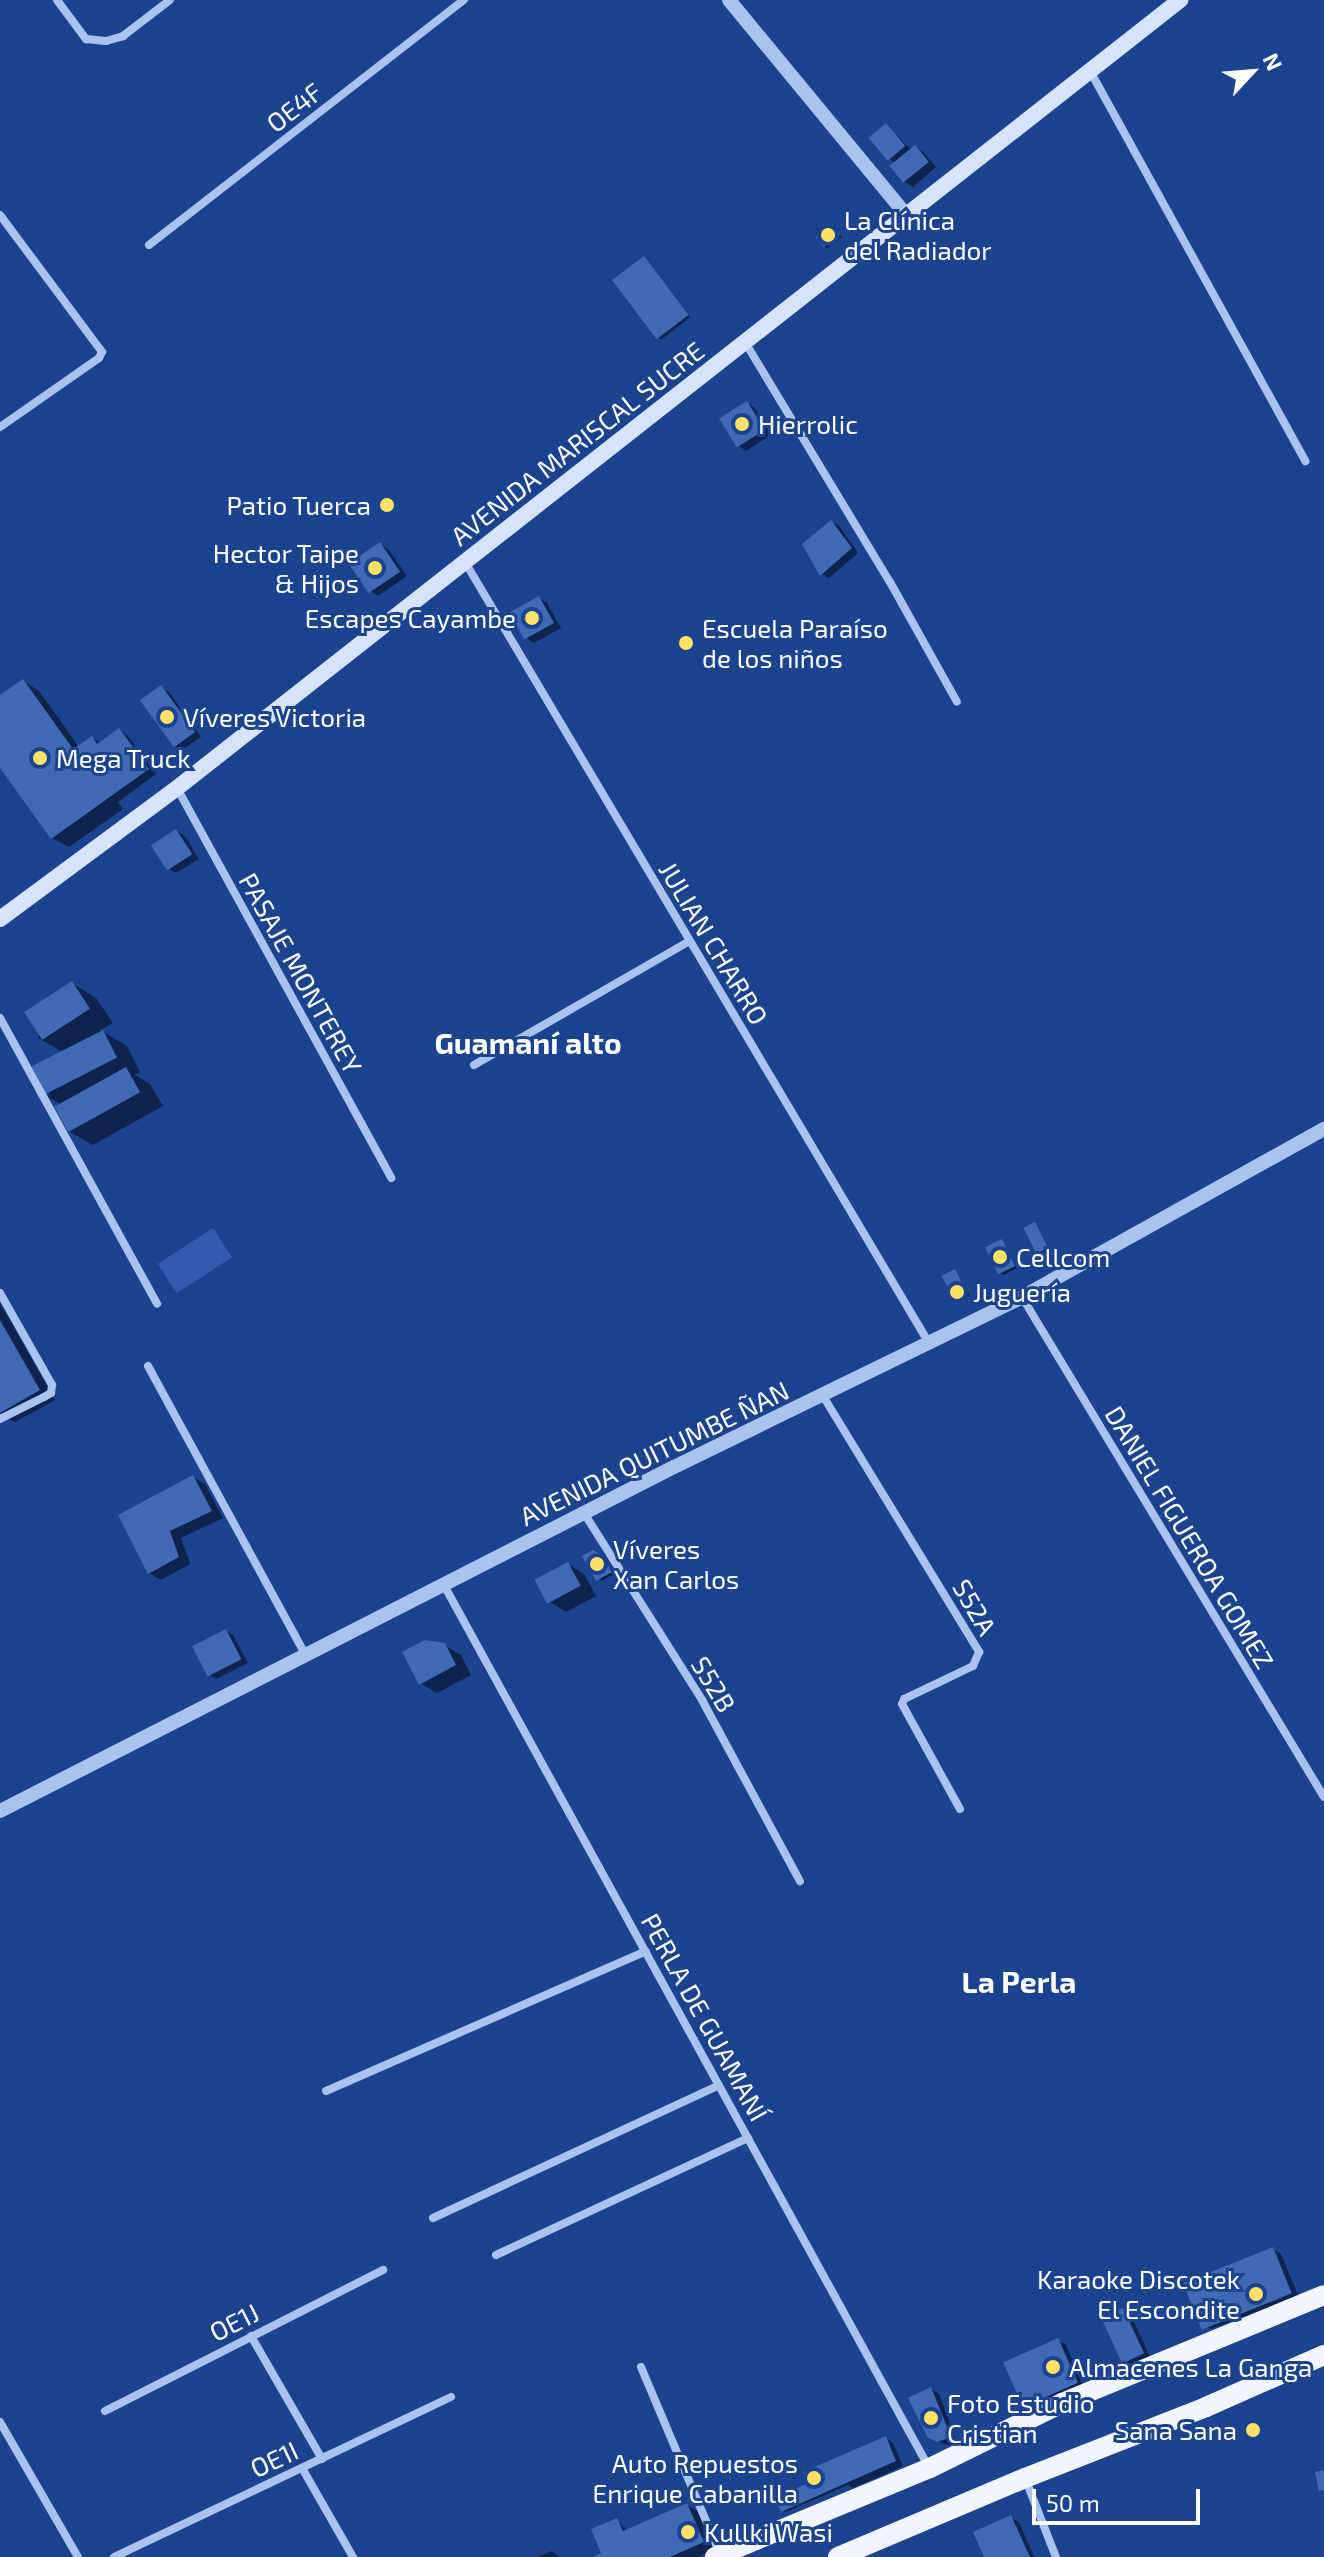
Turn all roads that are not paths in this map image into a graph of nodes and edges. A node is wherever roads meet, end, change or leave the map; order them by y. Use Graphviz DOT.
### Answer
graph roads {
  1 [pos="57,0"];
  2 [pos="170,0"];
  3 [pos="464,0"];
  4 [pos="729,0"];
  5 [pos="1180,0"];
  6 [pos="1089,68"];
  7 [pos="0,215"];
  8 [pos="906,215"];
  9 [pos="149,245"];
  10 [pos="745,342"];
  11 [pos="0,427"];
  12 [pos="1305,461"];
  13 [pos="465,562"];
  14 [pos="957,702"];
  15 [pos="177,788"];
  16 [pos="0,919"];
  17 [pos="690,941"];
  18 [pos="0,1018"];
  19 [pos="474,1065"];
  20 [pos="1324,1129"];
  21 [pos="391,1178"];
  22 [pos="0,1293"];
  23 [pos="1022,1297"];
  24 [pos="157,1304"];
  25 [pos="929,1343"];
  26 [pos="148,1366"];
  27 [pos="823,1396"];
  28 [pos="0,1419"];
  29 [pos="584,1513"];
  30 [pos="445,1587"];
  31 [pos="305,1654"];
  32 [pos="1324,1796"];
  33 [pos="960,1809"];
  34 [pos="0,1811"];
  35 [pos="800,1881"];
  36 [pos="646,1951"];
  37 [pos="719,2085"];
  38 [pos="326,2091"];
  39 [pos="748,2138"];
  40 [pos="433,2218"];
  41 [pos="496,2255"];
  42 [pos="383,2270"];
  43 [pos="1324,2295"];
  44 [pos="251,2336"];
  45 [pos="1324,2355"];
  46 [pos="641,2367"];
  47 [pos="451,2397"];
  48 [pos="105,2411"];
  49 [pos="0,2422"];
  50 [pos="322,2459"];
  51 [pos="302,2468"];
  52 [pos="930,2468"];
  53 [pos="1025,2478"];
  54 [pos="718,2556"];
  55 [pos="78,2557"];
  56 [pos="114,2557"];
  57 [pos="353,2557"];
  58 [pos="838,2557"];
  59 [pos="1056,2557"];
  1 -- 2 [label="street"];
  3 -- 9 [label="street, OE4F"];
  4 -- 8 [label="street"];
  5 -- 6 [label="main road, AVENIDA MARISCAL SUCRE"];
  6 -- 8 [label="main road, AVENIDA MARISCAL SUCRE"];
  6 -- 12 [label="street"];
  7 -- 11 [label="street"];
  8 -- 10 [label="main road, AVENIDA MARISCAL SUCRE"];
  10 -- 13 [label="main road, AVENIDA MARISCAL SUCRE"];
  10 -- 14 [label="street"];
  13 -- 15 [label="main road, AVENIDA MARISCAL SUCRE"];
  13 -- 17 [label="street, JULIAN CHARRO"];
  15 -- 16 [label="main road, AVENIDA MARISCAL SUCRE"];
  15 -- 21 [label="street, PASAJE MONTEREY"];
  17 -- 19 [label="street"];
  17 -- 25 [label="street, JULIAN CHARRO"];
  18 -- 24 [label="street"];
  20 -- 23 [label="street, AVENIDA QUITUMBE ÑAN"];
  22 -- 28 [label="street"];
  23 -- 25 [label="street, AVENIDA QUITUMBE ÑAN"];
  23 -- 32 [label="street, DANIEL FIGUEROA GOMEZ"];
  25 -- 27 [label="street, AVENIDA QUITUMBE ÑAN"];
  26 -- 31 [label="street"];
  27 -- 29 [label="street, AVENIDA QUITUMBE ÑAN"];
  27 -- 33 [label="street, S52A"];
  29 -- 30 [label="street, AVENIDA QUITUMBE ÑAN"];
  29 -- 35 [label="street, S52B"];
  30 -- 31 [label="street, AVENIDA QUITUMBE ÑAN"];
  30 -- 36 [label="street, PERLA DE GUAMANÍ"];
  31 -- 34 [label="street, AVENIDA QUITUMBE ÑAN"];
  36 -- 37 [label="street, PERLA DE GUAMANÍ"];
  36 -- 38 [label="street"];
  37 -- 39 [label="street, PERLA DE GUAMANÍ"];
  37 -- 40 [label="street"];
  39 -- 41 [label="street"];
  39 -- 52 [label="street, PERLA DE GUAMANÍ"];
  42 -- 44 [label="street, OE1J"];
  43 -- 52 [label="main road"];
  44 -- 48 [label="street, OE1J"];
  44 -- 50 [label="street"];
  45 -- 53 [label="main road"];
  46 -- 54 [label="street"];
  47 -- 50 [label="street, OE1I"];
  49 -- 55 [label="street"];
  50 -- 51 [label="street, OE1I"];
  51 -- 56 [label="street, OE1I"];
  51 -- 57 [label="street"];
  52 -- 54 [label="main road"];
  53 -- 58 [label="main road"];
  53 -- 59 [label="street"];
}
